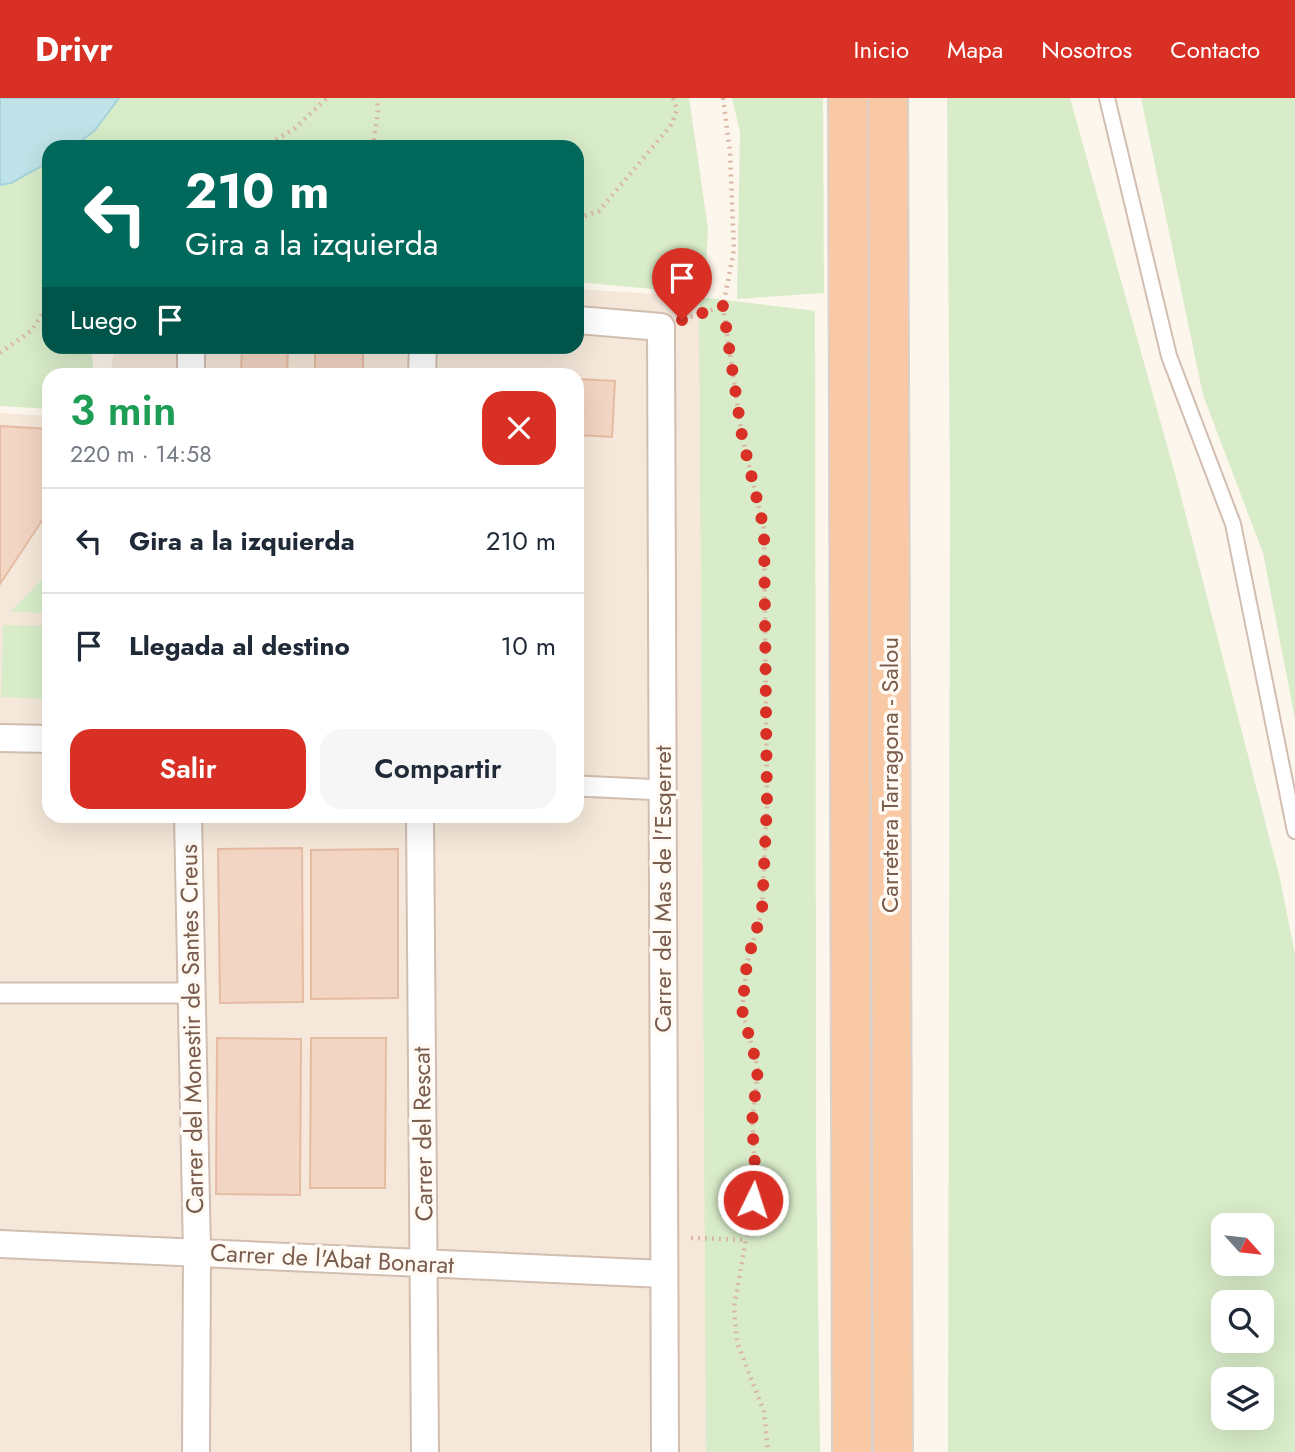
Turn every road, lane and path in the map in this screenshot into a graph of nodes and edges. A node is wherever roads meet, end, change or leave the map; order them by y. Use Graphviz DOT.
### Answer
graph roads {
  1 [pos="327,98"];
  2 [pos="377,98"];
  3 [pos="673,98"];
  4 [pos="723,98"];
  5 [pos="848,98"];
  6 [pos="888,98"];
  7 [pos="1107,98"];
  8 [pos="275,140"];
  9 [pos="374,140"];
  10 [pos="584,216"];
  11 [pos="723,306"];
  12 [pos="42,314"];
  13 [pos="584,321"];
  14 [pos="661,327"];
  15 [pos="0,352"];
  16 [pos="0,738"];
  17 [pos="42,739"];
  18 [pos="584,786"];
  19 [pos="663,790"];
  20 [pos="188,823"];
  21 [pos="420,823"];
  22 [pos="1295,831"];
  23 [pos="0,993"];
  24 [pos="193,993"];
  25 [pos="664,1237"];
  26 [pos="746,1240"];
  27 [pos="0,1244"];
  28 [pos="197,1253"];
  29 [pos="424,1264"];
  30 [pos="664,1274"];
  31 [pos="196,1452"];
  32 [pos="425,1452"];
  33 [pos="665,1452"];
  34 [pos="768,1452"];
  35 [pos="852,1452"];
  36 [pos="893,1452"];
  1 -- 8 [label="path"];
  2 -- 9 [label="path"];
  3 -- 10 [label="path"];
  4 -- 11 [label="path"];
  5 -- 35 [label="highway, Carretera Tarragona - Salou"];
  6 -- 36 [label="highway, Carretera Tarragona - Salou"];
  7 -- 22 [label="lane"];
  11 -- 14 [label="path"];
  11 -- 26 [label="path"];
  12 -- 15 [label="path"];
  13 -- 14 [label="street"];
  14 -- 19 [label="street, Carrer del Mas de l'Esqerret"];
  16 -- 17 [label="street"];
  18 -- 19 [label="street"];
  19 -- 25 [label="street, Carrer del Mas de l'Esqerret"];
  20 -- 24 [label="street, Carrer del Monestir de Santes Creus"];
  21 -- 29 [label="street, Carrer del Rescat"];
  23 -- 24 [label="street"];
  24 -- 28 [label="street, Carrer del Monestir de Santes Creus"];
  25 -- 26 [label="path"];
  25 -- 30 [label="street, Carrer del Mas de l'Esqerret"];
  26 -- 34 [label="path"];
  27 -- 28 [label="street, Carrer de l'Abat Bonarat"];
  28 -- 29 [label="street, Carrer de l'Abat Bonarat"];
  28 -- 31 [label="street, Carrer del Monestir de Santes Creus"];
  29 -- 30 [label="street, Carrer de l'Abat Bonarat"];
  29 -- 32 [label="street, Carrer del Rescat"];
  30 -- 33 [label="street, Carrer del Mas de l'Esqerret"];
}
